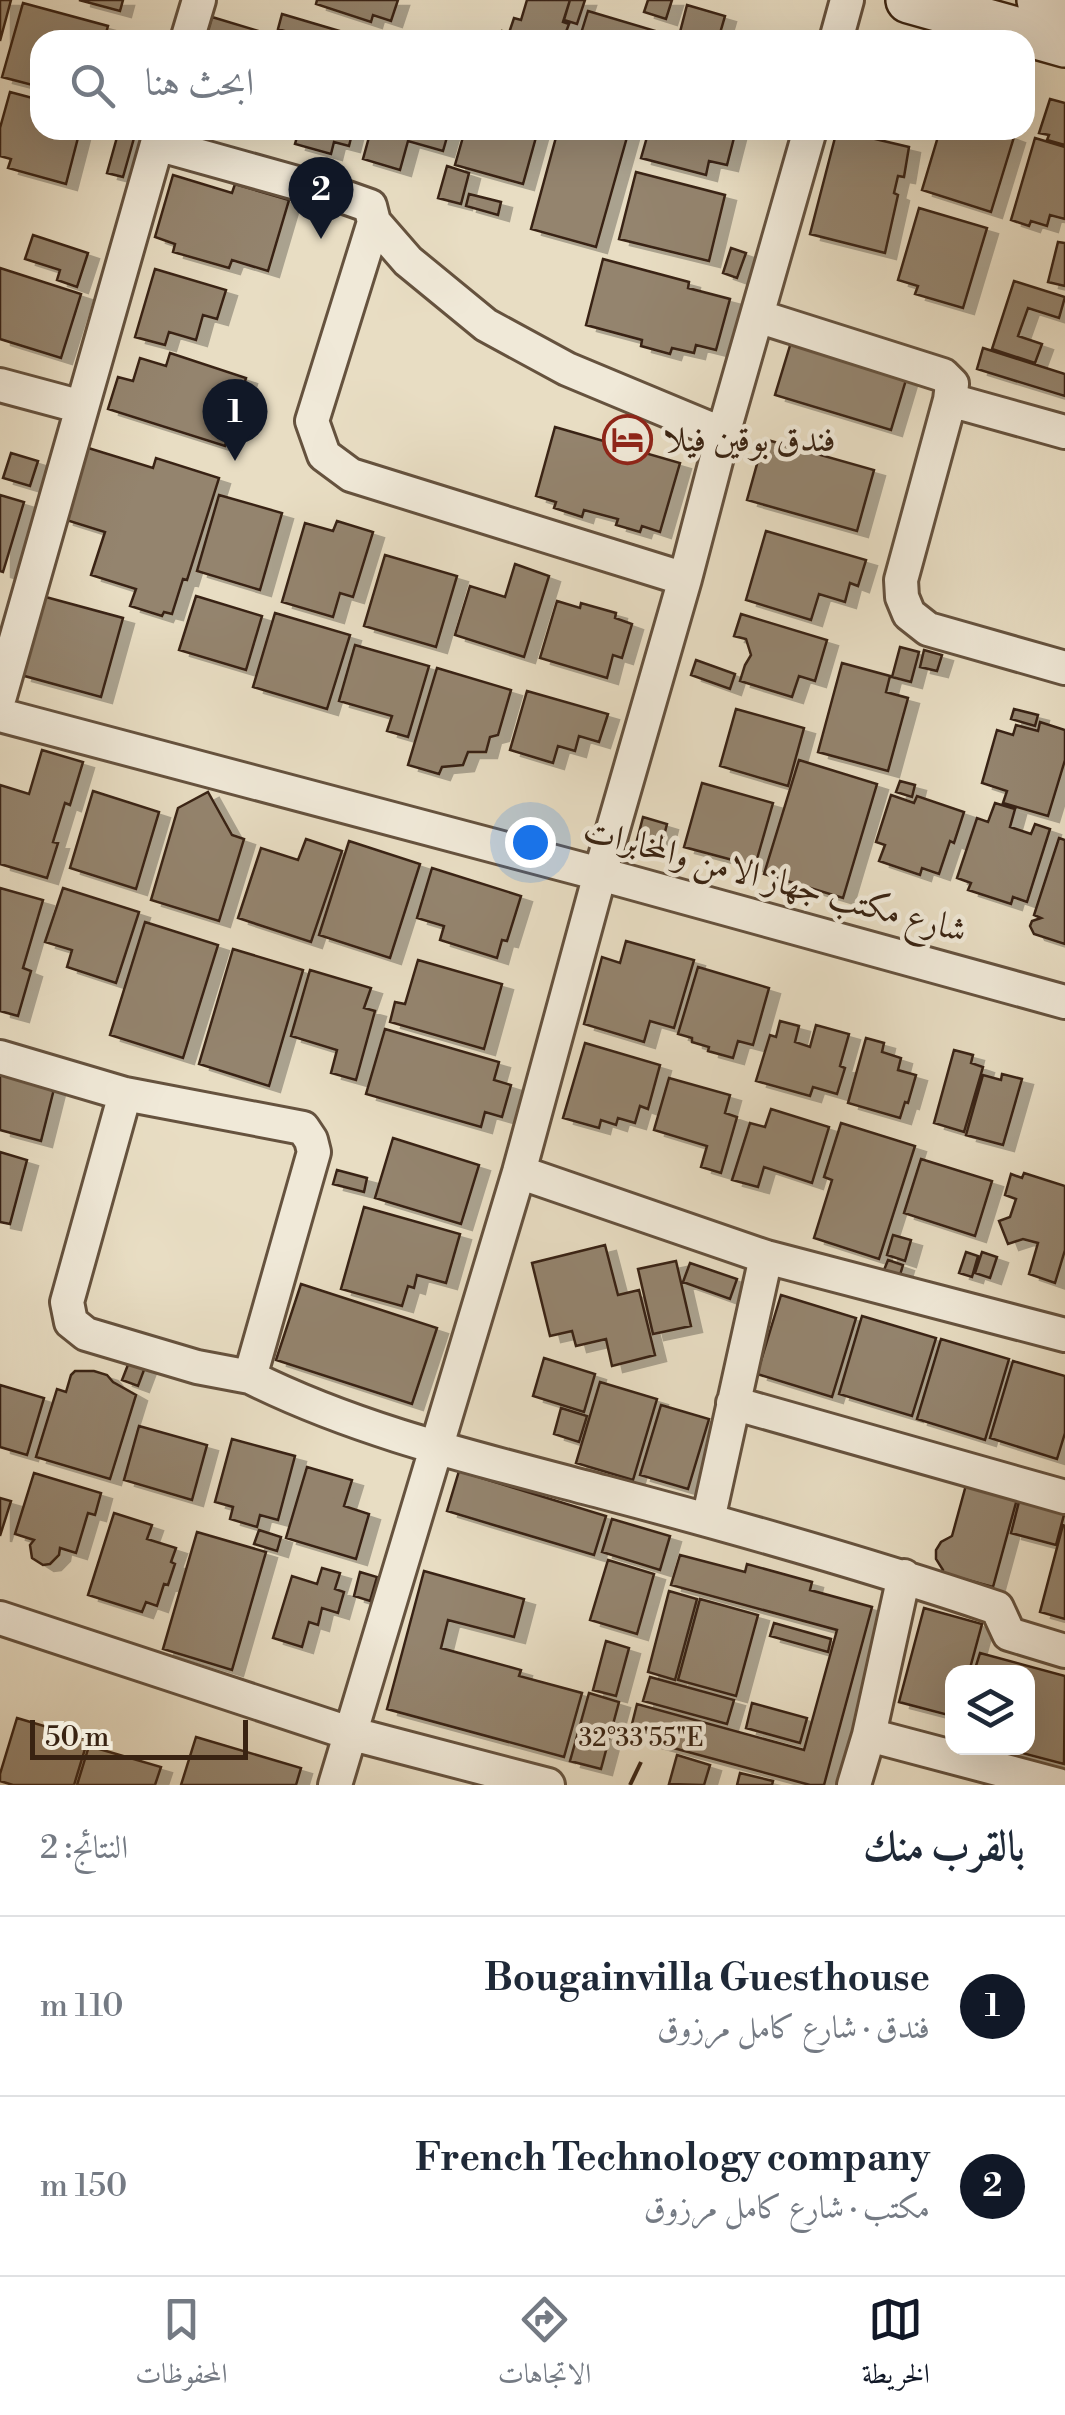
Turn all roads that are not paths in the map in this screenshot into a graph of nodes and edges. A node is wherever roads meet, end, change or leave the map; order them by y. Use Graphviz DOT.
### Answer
graph roads {
  1 [pos="198,0"];
  2 [pos="847,0"];
  3 [pos="909,0"];
  4 [pos="1040,0"];
  5 [pos="1065,7"];
  6 [pos="190,30"];
  7 [pos="839,30"];
  8 [pos="1015,30"];
  9 [pos="1035,36"];
  10 [pos="1065,44"];
  11 [pos="159,140"];
  12 [pos="169,140"];
  13 [pos="807,140"];
  14 [pos="374,222"];
  15 [pos="757,316"];
  16 [pos="0,385"];
  17 [pos="950,400"];
  18 [pos="82,408"];
  19 [pos="1065,432"];
  20 [pos="723,434"];
  21 [pos="685,578"];
  22 [pos="1065,668"];
  23 [pos="0,696"];
  24 [pos="0,714"];
  25 [pos="600,874"];
  26 [pos="1065,1002"];
  27 [pos="0,1057"];
  28 [pos="125,1094"];
  29 [pos="519,1172"];
  30 [pos="766,1257"];
  31 [pos="1065,1335"];
  32 [pos="250,1376"];
  33 [pos="733,1403"];
  34 [pos="436,1448"];
  35 [pos="1065,1496"];
  36 [pos="708,1520"];
  37 [pos="904,1576"];
  38 [pos="0,1618"];
  39 [pos="1065,1651"];
  40 [pos="349,1733"];
  41 [pos="869,1735"];
  42 [pos="334,1785"];
  43 [pos="548,1785"];
  44 [pos="854,1785"];
  45 [pos="1058,1785"];
  1 -- 6 [label="street"];
  2 -- 7 [label="street"];
  3 -- 8 [label="main road"];
  4 -- 5 [label="main road"];
  9 -- 10 [label="main road"];
  11 -- 18 [label="street"];
  12 -- 14 [label="street"];
  13 -- 15 [label="street"];
  14 -- 20 [label="street"];
  14 -- 21 [label="street"];
  15 -- 17 [label="street"];
  15 -- 20 [label="street"];
  16 -- 18 [label="street"];
  17 -- 19 [label="street"];
  17 -- 22 [label="street"];
  18 -- 23 [label="street"];
  20 -- 21 [label="street"];
  21 -- 25 [label="street"];
  24 -- 25 [label="street, شارع مكتب جهاز الامن والمخابرات"];
  25 -- 26 [label="street, شارع مكتب جهاز الامن والمخابرات"];
  25 -- 29 [label="street"];
  27 -- 28 [label="street"];
  28 -- 32 [label="street"];
  28 -- 32 [label="street"];
  29 -- 30 [label="street"];
  29 -- 34 [label="street"];
  30 -- 31 [label="street"];
  30 -- 33 [label="street"];
  32 -- 34 [label="street"];
  33 -- 35 [label="street"];
  33 -- 36 [label="street"];
  34 -- 36 [label="street"];
  34 -- 40 [label="street"];
  36 -- 37 [label="street"];
  37 -- 39 [label="street"];
  37 -- 41 [label="street"];
  38 -- 40 [label="street"];
  40 -- 42 [label="street"];
  40 -- 43 [label="street"];
  41 -- 44 [label="street"];
  41 -- 45 [label="street"];
}
